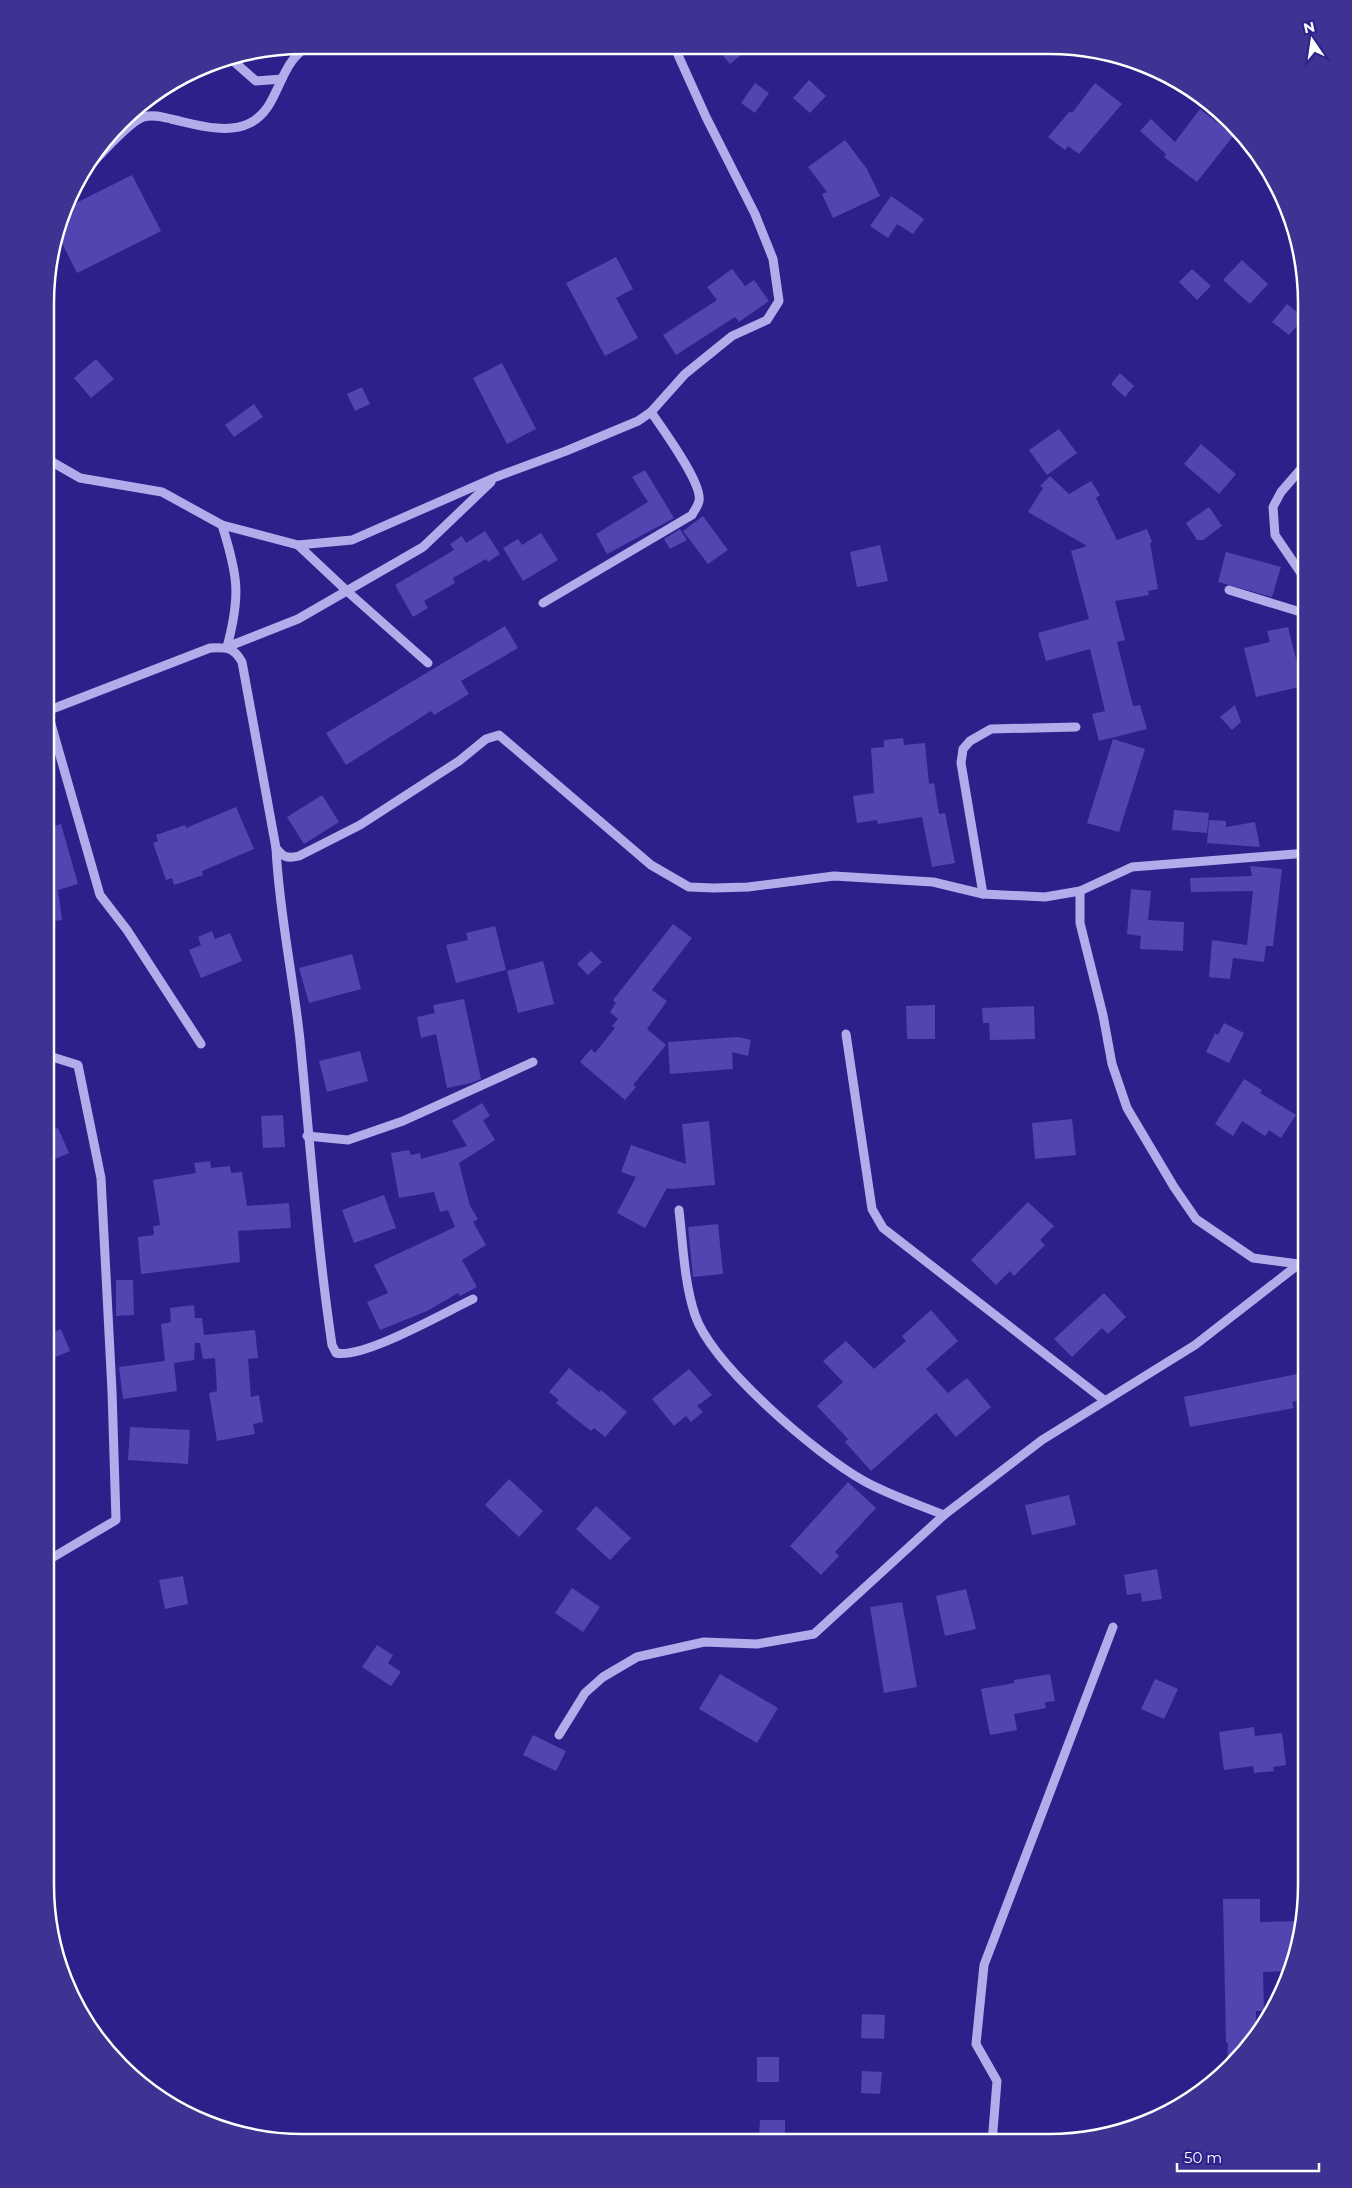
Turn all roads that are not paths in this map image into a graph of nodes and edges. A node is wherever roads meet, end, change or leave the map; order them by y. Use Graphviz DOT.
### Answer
graph roads {
  1 [pos="298,54"];
  2 [pos="678,54"];
  3 [pos="235,63"];
  4 [pos="282,79"];
  5 [pos="105,151"];
  6 [pos="651,412"];
  7 [pos="54,464"];
  8 [pos="1298,472"];
  9 [pos="496,477"];
  10 [pos="222,525"];
  11 [pos="298,545"];
  12 [pos="1298,569"];
  13 [pos="1229,590"];
  14 [pos="348,592"];
  15 [pos="542,602"];
  16 [pos="1298,611"];
  17 [pos="227,647"];
  18 [pos="428,663"];
  19 [pos="54,708"];
  20 [pos="1076,727"];
  21 [pos="54,735"];
  22 [pos="276,848"];
  23 [pos="1298,854"];
  24 [pos="1080,891"];
  25 [pos="983,894"];
  26 [pos="846,1034"];
  27 [pos="201,1044"];
  28 [pos="54,1058"];
  29 [pos="533,1062"];
  30 [pos="307,1136"];
  31 [pos="679,1210"];
  32 [pos="1298,1262"];
  33 [pos="1298,1266"];
  34 [pos="473,1299"];
  35 [pos="1104,1400"];
  36 [pos="944,1515"];
  37 [pos="54,1557"];
  38 [pos="1113,1627"];
  39 [pos="559,1734"];
  40 [pos="993,2134"];
  1 -- 4 [label="street"];
  2 -- 6 [label="street"];
  3 -- 4 [label="street"];
  4 -- 5 [label="street"];
  6 -- 9 [label="street"];
  6 -- 15 [label="street"];
  7 -- 10 [label="street"];
  8 -- 12 [label="street"];
  9 -- 11 [label="street"];
  9 -- 14 [label="street"];
  10 -- 11 [label="street"];
  10 -- 17 [label="street"];
  11 -- 14 [label="street"];
  13 -- 16 [label="street"];
  14 -- 17 [label="street"];
  14 -- 18 [label="street"];
  17 -- 19 [label="street"];
  17 -- 22 [label="street"];
  20 -- 25 [label="street"];
  21 -- 27 [label="street"];
  22 -- 25 [label="street"];
  22 -- 30 [label="street"];
  23 -- 24 [label="street"];
  24 -- 25 [label="street"];
  24 -- 32 [label="street"];
  26 -- 35 [label="street"];
  28 -- 37 [label="street"];
  29 -- 30 [label="street"];
  30 -- 34 [label="street"];
  31 -- 36 [label="street"];
  33 -- 35 [label="street"];
  35 -- 36 [label="street"];
  36 -- 39 [label="street"];
  38 -- 40 [label="street"];
}
